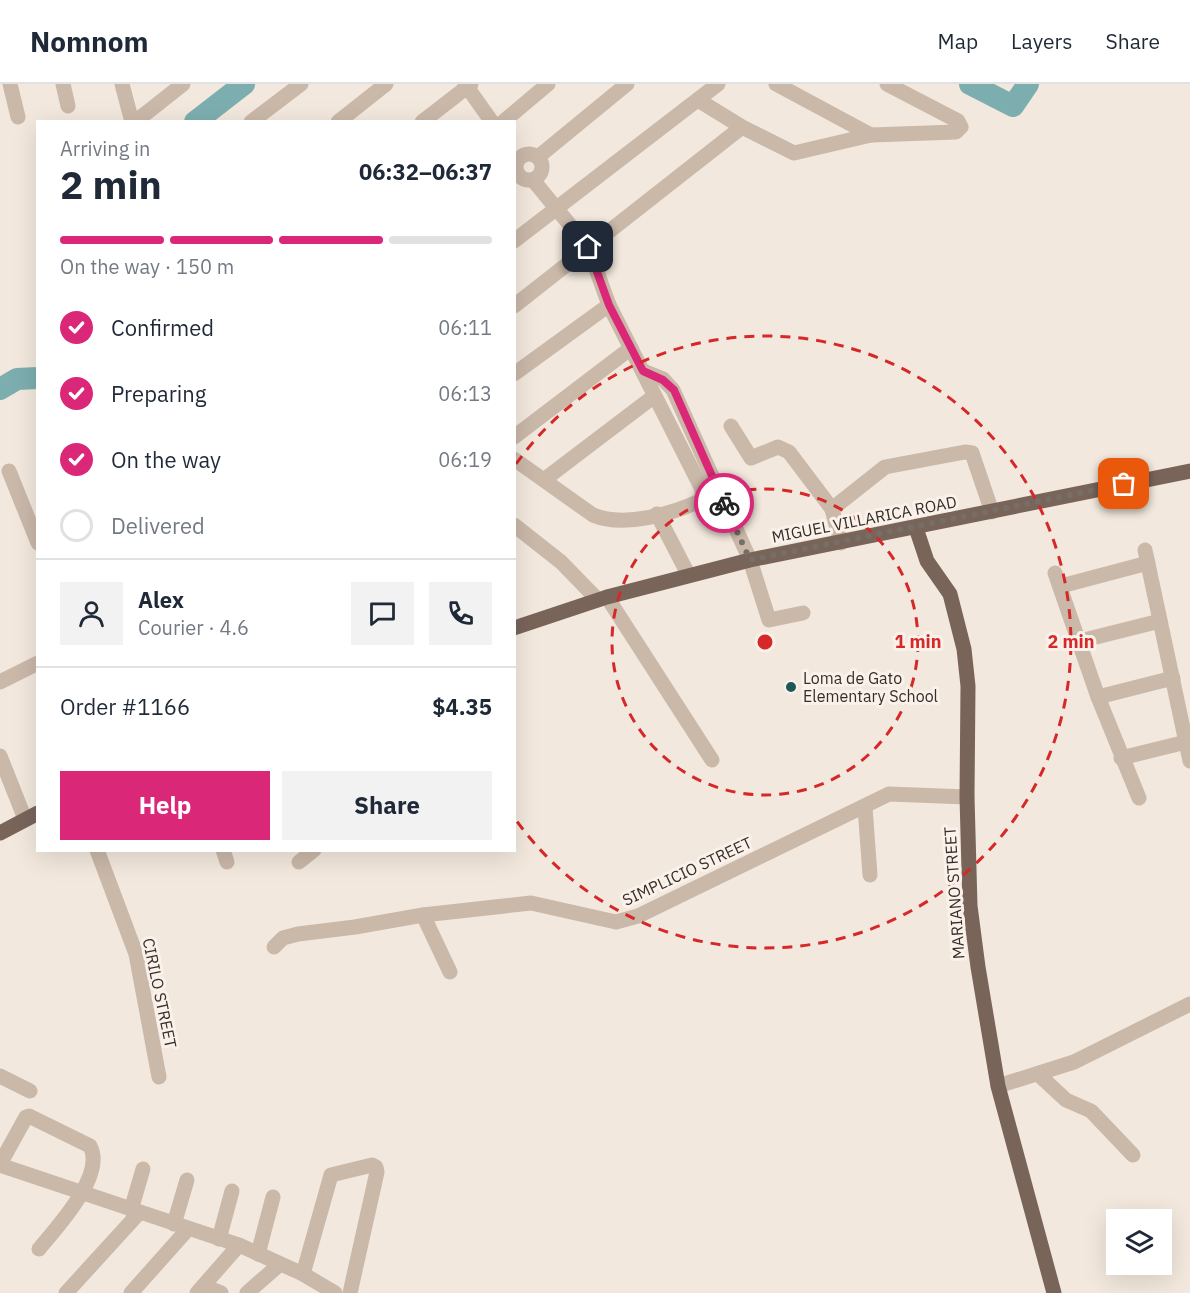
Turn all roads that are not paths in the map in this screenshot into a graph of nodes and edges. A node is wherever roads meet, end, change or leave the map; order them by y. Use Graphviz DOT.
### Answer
graph roads {
  1 [pos="10,84"];
  2 [pos="63,84"];
  3 [pos="122,84"];
  4 [pos="301,84"];
  5 [pos="386,84"];
  6 [pos="548,84"];
  7 [pos="627,84"];
  8 [pos="718,84"];
  9 [pos="776,84"];
  10 [pos="886,84"];
  11 [pos="468,85"];
  12 [pos="178,86"];
  13 [pos="698,100"];
  14 [pos="68,106"];
  15 [pos="18,117"];
  16 [pos="133,120"];
  17 [pos="136,120"];
  18 [pos="254,120"];
  19 [pos="341,120"];
  20 [pos="424,120"];
  21 [pos="491,120"];
  22 [pos="505,120"];
  23 [pos="742,127"];
  24 [pos="872,135"];
  25 [pos="518,153"];
  26 [pos="538,157"];
  27 [pos="516,175"];
  28 [pos="533,180"];
  29 [pos="557,207"];
  30 [pos="516,239"];
  31 [pos="588,247"];
  32 [pos="516,304"];
  33 [pos="609,305"];
  34 [pos="631,348"];
  35 [pos="643,371"];
  36 [pos="516,373"];
  37 [pos="654,397"];
  38 [pos="731,426"];
  39 [pos="516,435"];
  40 [pos="516,460"];
  41 [pos="9,471"];
  42 [pos="1190,471"];
  43 [pos="545,479"];
  44 [pos="832,509"];
  45 [pos="992,512"];
  46 [pos="657,514"];
  47 [pos="516,527"];
  48 [pos="916,528"];
  49 [pos="36,538"];
  50 [pos="841,543"];
  51 [pos="750,560"];
  52 [pos="688,574"];
  53 [pos="602,598"];
  54 [pos="803,613"];
  55 [pos="1161,621"];
  56 [pos="516,627"];
  57 [pos="1080,640"];
  58 [pos="36,664"];
  59 [pos="1173,678"];
  60 [pos="0,682"];
  61 [pos="1098,697"];
  62 [pos="1185,715"];
  63 [pos="1186,742"];
  64 [pos="0,756"];
  65 [pos="1121,758"];
  66 [pos="712,760"];
  67 [pos="1190,761"];
  68 [pos="967,797"];
  69 [pos="1139,798"];
  70 [pos="866,807"];
  71 [pos="31,816"];
  72 [pos="0,833"];
  73 [pos="98,852"];
  74 [pos="312,852"];
  75 [pos="299,862"];
  76 [pos="870,875"];
  77 [pos="423,915"];
  78 [pos="274,947"];
  79 [pos="450,972"];
  80 [pos="1190,1004"];
  81 [pos="1039,1075"];
  82 [pos="0,1076"];
  83 [pos="159,1077"];
  84 [pos="998,1086"];
  85 [pos="30,1091"];
  86 [pos="1134,1155"];
  87 [pos="0,1164"];
  88 [pos="143,1169"];
  89 [pos="187,1180"];
  90 [pos="232,1191"];
  91 [pos="83,1193"];
  92 [pos="273,1197"];
  93 [pos="135,1211"];
  94 [pos="181,1226"];
  95 [pos="219,1239"];
  96 [pos="239,1245"];
  97 [pos="39,1249"];
  98 [pos="258,1254"];
  99 [pos="280,1264"];
  100 [pos="303,1274"];
  101 [pos="200,1289"];
  102 [pos="330,1292"];
  103 [pos="66,1293"];
  104 [pos="131,1293"];
  105 [pos="221,1293"];
  106 [pos="247,1293"];
  107 [pos="350,1293"];
  108 [pos="1054,1293"];
  1 -- 15 [label="street"];
  2 -- 14 [label="street"];
  3 -- 16 [label="street"];
  4 -- 18 [label="street"];
  5 -- 19 [label="street"];
  6 -- 22 [label="street"];
  7 -- 26 [label="street"];
  8 -- 13 [label="street"];
  9 -- 24 [label="street"];
  10 -- 24 [label="street"];
  11 -- 20 [label="street"];
  11 -- 21 [label="street"];
  12 -- 17 [label="street"];
  13 -- 23 [label="street"];
  13 -- 29 [label="street"];
  23 -- 24 [label="street"];
  23 -- 31 [label="street"];
  25 -- 26 [label="street"];
  25 -- 27 [label="street"];
  26 -- 28 [label="street"];
  27 -- 28 [label="street"];
  28 -- 29 [label="street"];
  29 -- 30 [label="street"];
  29 -- 31 [label="street"];
  31 -- 32 [label="street"];
  31 -- 33 [label="street"];
  33 -- 34 [label="street"];
  33 -- 36 [label="street"];
  34 -- 35 [label="street"];
  34 -- 39 [label="street"];
  35 -- 37 [label="street"];
  35 -- 51 [label="street"];
  37 -- 43 [label="street"];
  37 -- 46 [label="street"];
  38 -- 44 [label="street"];
  40 -- 43 [label="street"];
  41 -- 49 [label="street"];
  42 -- 45 [label="main road, MIGUEL VILLARICA ROAD"];
  43 -- 46 [label="street"];
  44 -- 45 [label="street"];
  44 -- 50 [label="street"];
  45 -- 48 [label="main road, MIGUEL VILLARICA ROAD"];
  46 -- 52 [label="street"];
  47 -- 53 [label="street"];
  48 -- 50 [label="main road, MIGUEL VILLARICA ROAD"];
  48 -- 68 [label="main road, MARIANO STREET"];
  50 -- 51 [label="main road, MIGUEL VILLARICA ROAD"];
  51 -- 52 [label="main road, MIGUEL VILLARICA ROAD"];
  51 -- 54 [label="street"];
  52 -- 53 [label="main road, MIGUEL VILLARICA ROAD"];
  53 -- 56 [label="main road, MIGUEL VILLARICA ROAD"];
  53 -- 66 [label="street"];
  55 -- 57 [label="street"];
  55 -- 57 [label="street"];
  55 -- 59 [label="street"];
  57 -- 61 [label="street"];
  58 -- 60 [label="street"];
  59 -- 61 [label="street"];
  59 -- 62 [label="street"];
  61 -- 65 [label="street"];
  62 -- 63 [label="street"];
  63 -- 65 [label="street"];
  63 -- 67 [label="street"];
  64 -- 71 [label="street"];
  65 -- 69 [label="street"];
  68 -- 70 [label="street, SIMPLICIO STREET"];
  68 -- 84 [label="main road, MARIANO STREET"];
  70 -- 76 [label="street"];
  70 -- 77 [label="street, SIMPLICIO STREET"];
  71 -- 72 [label="main road"];
  73 -- 83 [label="street, CIRILO STREET"];
  74 -- 75 [label="street"];
  77 -- 78 [label="street, SIMPLICIO STREET"];
  77 -- 79 [label="street"];
  80 -- 81 [label="street"];
  81 -- 84 [label="street"];
  81 -- 86 [label="street"];
  82 -- 85 [label="street"];
  84 -- 108 [label="main road, MARIANO STREET"];
  87 -- 91 [label="street"];
  87 -- 91 [label="street"];
  88 -- 93 [label="street"];
  89 -- 94 [label="street"];
  90 -- 95 [label="street"];
  91 -- 93 [label="street"];
  91 -- 97 [label="street"];
  92 -- 98 [label="street"];
  93 -- 94 [label="street"];
  93 -- 103 [label="street"];
  94 -- 95 [label="street"];
  94 -- 104 [label="street"];
  95 -- 96 [label="street"];
  96 -- 98 [label="street"];
  96 -- 101 [label="street"];
  98 -- 99 [label="street"];
  99 -- 100 [label="street"];
  99 -- 106 [label="street"];
  100 -- 102 [label="street"];
  100 -- 107 [label="street"];
  101 -- 105 [label="street"];
}
